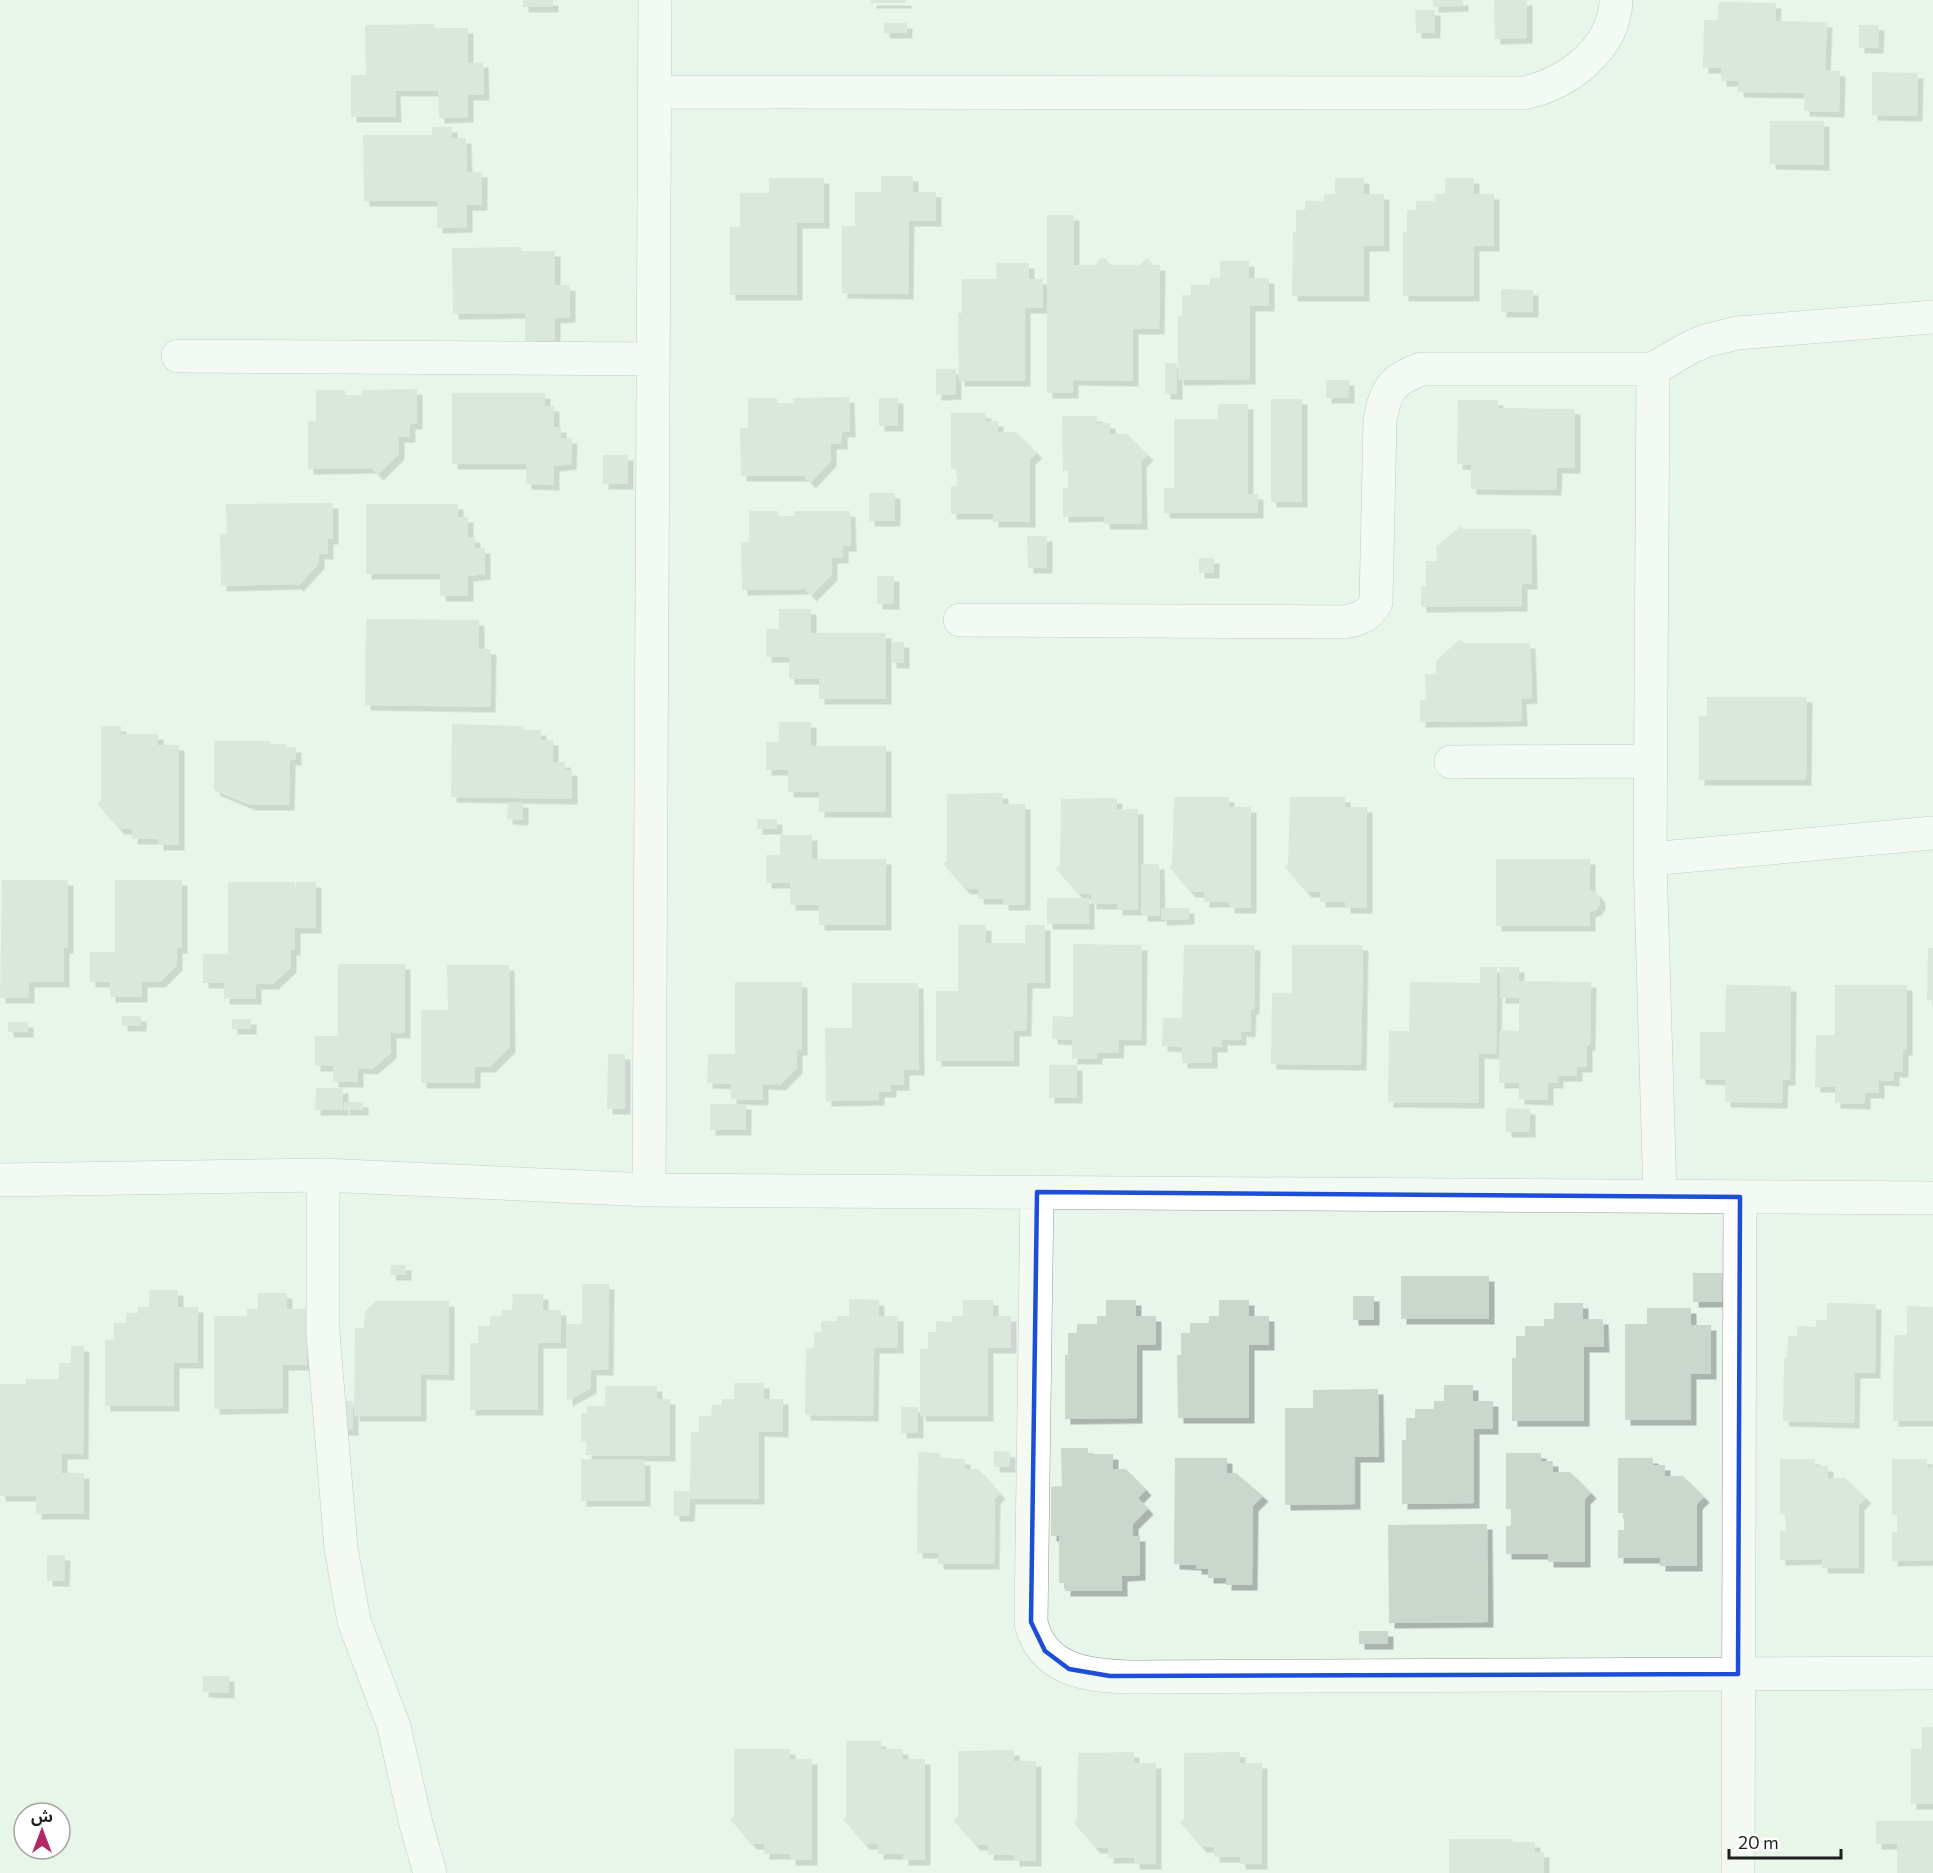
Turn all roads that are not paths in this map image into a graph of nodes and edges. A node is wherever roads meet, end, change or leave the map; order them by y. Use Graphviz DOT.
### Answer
graph roads {
  1 [pos="656,0"];
  2 [pos="1616,0"];
  3 [pos="655,92"];
  4 [pos="1933,316"];
  5 [pos="178,356"];
  6 [pos="653,360"];
  7 [pos="1653,369"];
  8 [pos="960,620"];
  9 [pos="1649,761"];
  10 [pos="1451,762"];
  11 [pos="1933,832"];
  12 [pos="1650,859"];
  13 [pos="323,1175"];
  14 [pos="0,1180"];
  15 [pos="649,1190"];
  16 [pos="1037,1192"];
  17 [pos="1660,1197"];
  18 [pos="1740,1197"];
  19 [pos="1933,1198"];
  20 [pos="1933,1673"];
  21 [pos="1738,1674"];
  22 [pos="430,1873"];
  23 [pos="1738,1873"];
  1 -- 3 [label="street"];
  2 -- 3 [label="street"];
  3 -- 6 [label="street"];
  4 -- 7 [label="street"];
  5 -- 6 [label="street"];
  6 -- 15 [label="street"];
  7 -- 8 [label="street"];
  7 -- 9 [label="street"];
  9 -- 10 [label="street"];
  9 -- 12 [label="street"];
  11 -- 12 [label="street"];
  12 -- 17 [label="street"];
  13 -- 14 [label="street"];
  13 -- 15 [label="street"];
  13 -- 22 [label="street"];
  15 -- 16 [label="street"];
  16 -- 17 [label="street"];
  16 -- 21 [label="street"];
  17 -- 18 [label="street"];
  18 -- 19 [label="street"];
  18 -- 21 [label="street"];
  20 -- 21 [label="street"];
  21 -- 23 [label="street"];
}
